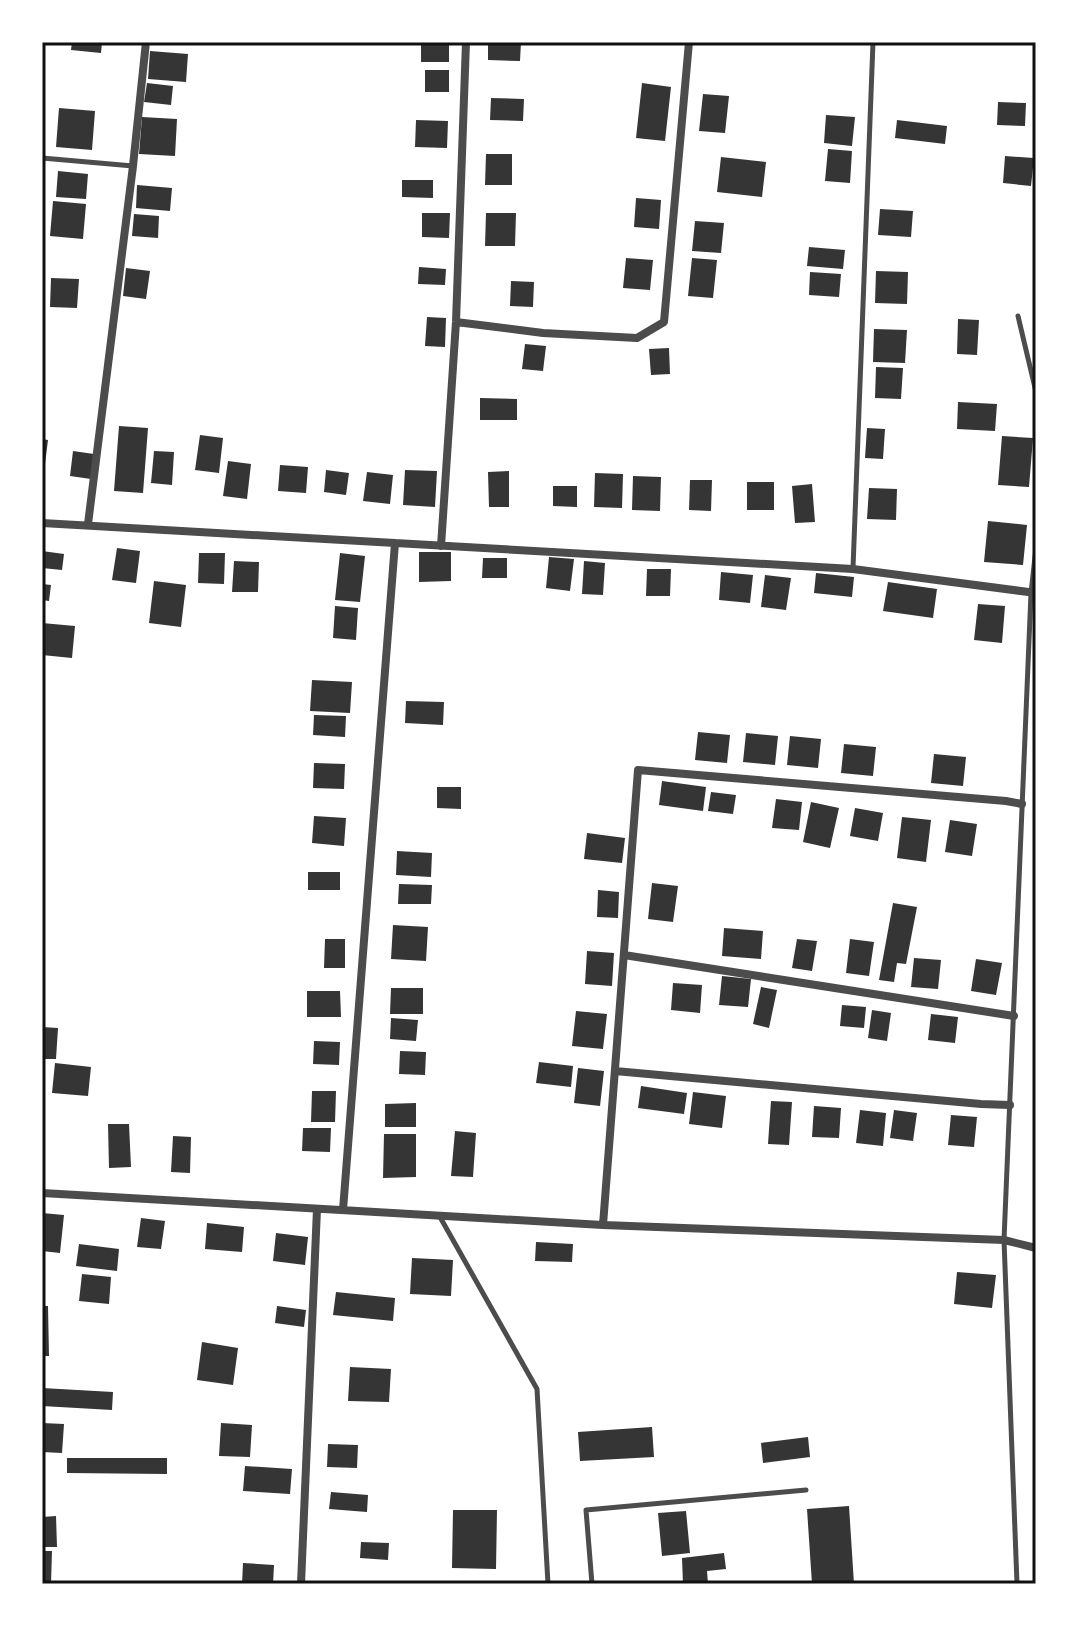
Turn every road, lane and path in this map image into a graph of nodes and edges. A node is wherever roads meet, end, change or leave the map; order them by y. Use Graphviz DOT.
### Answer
graph roads {
  1 [pos="146,42"];
  2 [pos="466,42"];
  3 [pos="689,42"];
  4 [pos="873,42"];
  5 [pos="42,158"];
  6 [pos="133,166"];
  7 [pos="1018,316"];
  8 [pos="456,322"];
  9 [pos="1036,392"];
  10 [pos="42,523"];
  11 [pos="88,524"];
  12 [pos="395,543"];
  13 [pos="441,546"];
  14 [pos="1036,548"];
  15 [pos="853,569"];
  16 [pos="1034,593"];
  17 [pos="1022,804"];
  18 [pos="624,955"];
  19 [pos="1014,1016"];
  20 [pos="615,1071"];
  21 [pos="1010,1105"];
  22 [pos="42,1193"];
  23 [pos="317,1209"];
  24 [pos="343,1210"];
  25 [pos="439,1216"];
  26 [pos="603,1225"];
  27 [pos="1004,1240"];
  28 [pos="1036,1248"];
  29 [pos="806,1490"];
  30 [pos="301,1584"];
  31 [pos="548,1584"];
  32 [pos="592,1584"];
  33 [pos="1017,1584"];
  1 -- 6 [label="street"];
  2 -- 8 [label="street"];
  3 -- 8 [label="street"];
  4 -- 15 [label="lane"];
  5 -- 6 [label="lane"];
  6 -- 11 [label="street"];
  7 -- 9 [label="lane"];
  8 -- 13 [label="street"];
  10 -- 11 [label="street"];
  11 -- 12 [label="street"];
  12 -- 13 [label="street"];
  12 -- 24 [label="street"];
  13 -- 15 [label="street"];
  14 -- 16 [label="lane"];
  15 -- 16 [label="street"];
  16 -- 17 [label="lane"];
  17 -- 18 [label="street"];
  17 -- 19 [label="lane"];
  18 -- 19 [label="street"];
  18 -- 20 [label="street"];
  19 -- 21 [label="lane"];
  20 -- 21 [label="street"];
  20 -- 26 [label="street"];
  21 -- 27 [label="lane"];
  22 -- 23 [label="street"];
  23 -- 24 [label="street"];
  23 -- 30 [label="street"];
  24 -- 25 [label="street"];
  25 -- 26 [label="street"];
  25 -- 31 [label="lane"];
  26 -- 27 [label="street"];
  27 -- 28 [label="street"];
  27 -- 33 [label="lane"];
  29 -- 32 [label="lane"];
}
